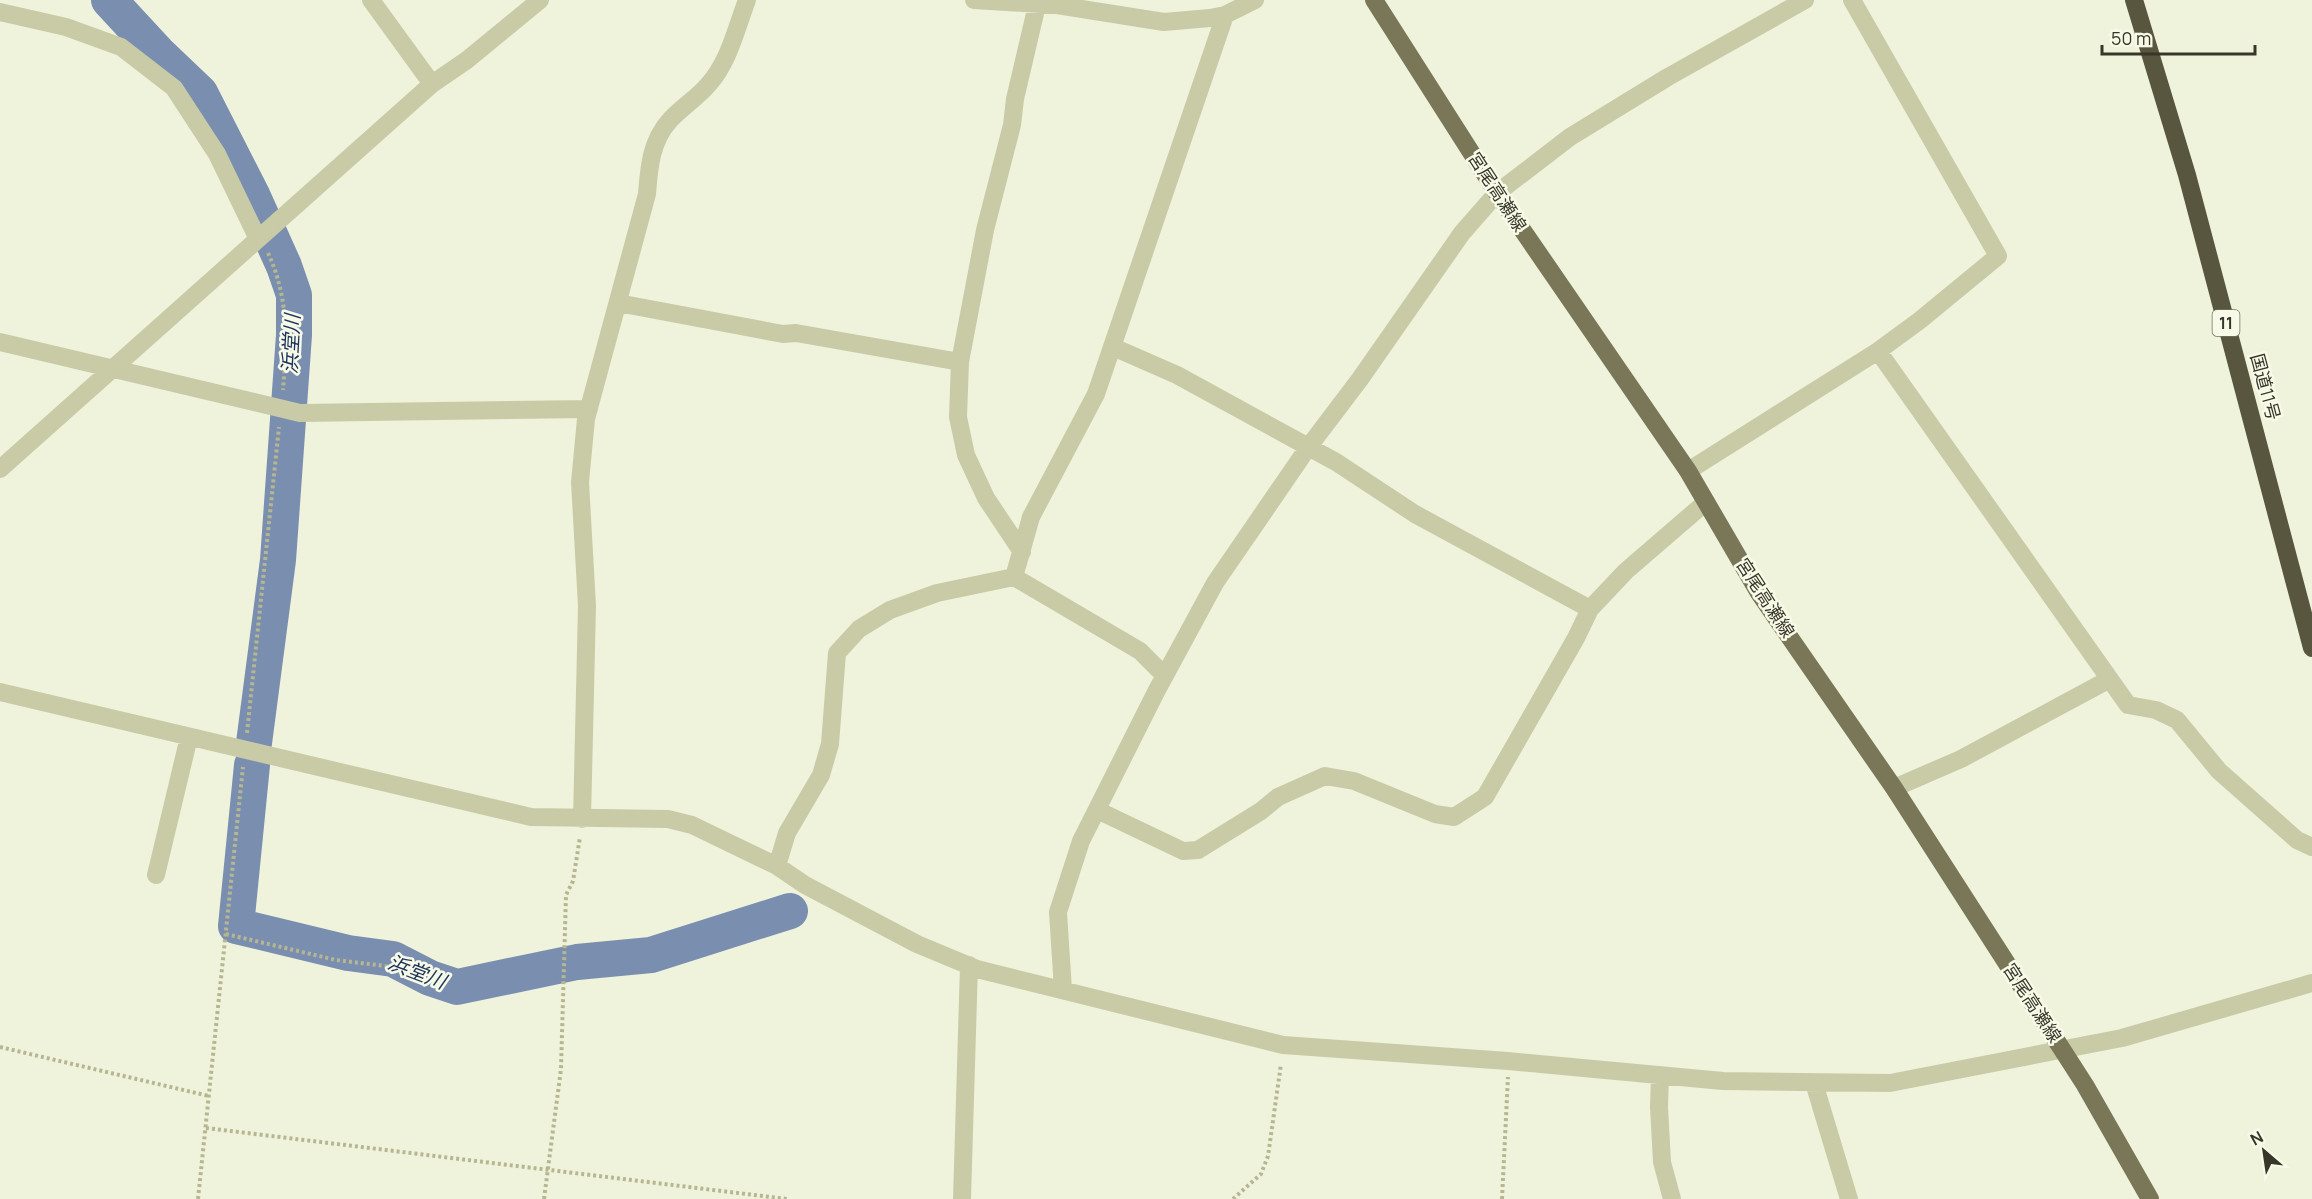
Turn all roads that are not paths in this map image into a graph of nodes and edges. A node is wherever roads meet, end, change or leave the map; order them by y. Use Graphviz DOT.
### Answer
graph roads {
  1 [pos="371,0"];
  2 [pos="540,0"];
  3 [pos="737,0"];
  4 [pos="749,0"];
  5 [pos="974,0"];
  6 [pos="1255,0"];
  7 [pos="1374,0"];
  8 [pos="1804,0"];
  9 [pos="1852,0"];
  10 [pos="2134,0"];
  11 [pos="1037,5"];
  12 [pos="0,12"];
  13 [pos="1225,15"];
  14 [pos="432,84"];
  15 [pos="1497,194"];
  16 [pos="264,234"];
  17 [pos="618,303"];
  18 [pos="0,342"];
  19 [pos="1113,347"];
  20 [pos="1878,351"];
  21 [pos="960,362"];
  22 [pos="114,368"];
  23 [pos="589,409"];
  24 [pos="1308,448"];
  25 [pos="0,469"];
  26 [pos="1688,471"];
  27 [pos="1706,502"];
  28 [pos="1022,552"];
  29 [pos="1014,577"];
  30 [pos="1590,609"];
  31 [pos="2312,648"];
  32 [pos="1165,676"];
  33 [pos="2108,680"];
  34 [pos="0,692"];
  35 [pos="189,737"];
  36 [pos="1894,788"];
  37 [pos="1097,810"];
  38 [pos="582,819"];
  39 [pos="2312,848"];
  40 [pos="777,866"];
  41 [pos="156,875"];
  42 [pos="969,965"];
  43 [pos="2312,983"];
  44 [pos="1063,990"];
  45 [pos="2062,1049"];
  46 [pos="1660,1075"];
  47 [pos="1814,1083"];
  48 [pos="962,1199"];
  49 [pos="1672,1199"];
  50 [pos="1850,1199"];
  51 [pos="2150,1199"];
  1 -- 14 [label="street"];
  2 -- 14 [label="street"];
  3 -- 4 [label="street"];
  4 -- 17 [label="street"];
  5 -- 11 [label="street"];
  6 -- 13 [label="street"];
  7 -- 15 [label="main road, 宮尾高瀬線"];
  8 -- 15 [label="street"];
  9 -- 20 [label="street"];
  10 -- 31 [label="highway, 国道11号 / 11"];
  11 -- 13 [label="street"];
  11 -- 21 [label="street"];
  12 -- 16 [label="street"];
  13 -- 19 [label="street"];
  14 -- 16 [label="street"];
  15 -- 24 [label="street"];
  15 -- 26 [label="main road, 宮尾高瀬線"];
  16 -- 22 [label="street"];
  17 -- 21 [label="street"];
  17 -- 23 [label="street"];
  18 -- 22 [label="street"];
  19 -- 24 [label="street"];
  19 -- 28 [label="street"];
  20 -- 26 [label="street"];
  20 -- 33 [label="street"];
  21 -- 28 [label="street"];
  22 -- 23 [label="street"];
  22 -- 25 [label="street"];
  23 -- 38 [label="street"];
  24 -- 30 [label="street"];
  24 -- 32 [label="street"];
  26 -- 27 [label="main road, 宮尾高瀬線"];
  27 -- 30 [label="street"];
  27 -- 36 [label="main road, 宮尾高瀬線"];
  28 -- 29 [label="street"];
  29 -- 32 [label="street"];
  29 -- 40 [label="street"];
  30 -- 37 [label="street"];
  32 -- 37 [label="street"];
  33 -- 36 [label="street"];
  33 -- 39 [label="street"];
  34 -- 35 [label="street"];
  35 -- 38 [label="street"];
  35 -- 41 [label="street"];
  36 -- 45 [label="main road, 宮尾高瀬線"];
  37 -- 44 [label="street"];
  38 -- 40 [label="street"];
  40 -- 42 [label="street"];
  42 -- 44 [label="street"];
  42 -- 48 [label="street"];
  43 -- 45 [label="street"];
  44 -- 46 [label="street"];
  45 -- 47 [label="street"];
  45 -- 51 [label="main road, 宮尾高瀬線"];
  46 -- 47 [label="street"];
  46 -- 49 [label="street"];
  47 -- 50 [label="street"];
}
